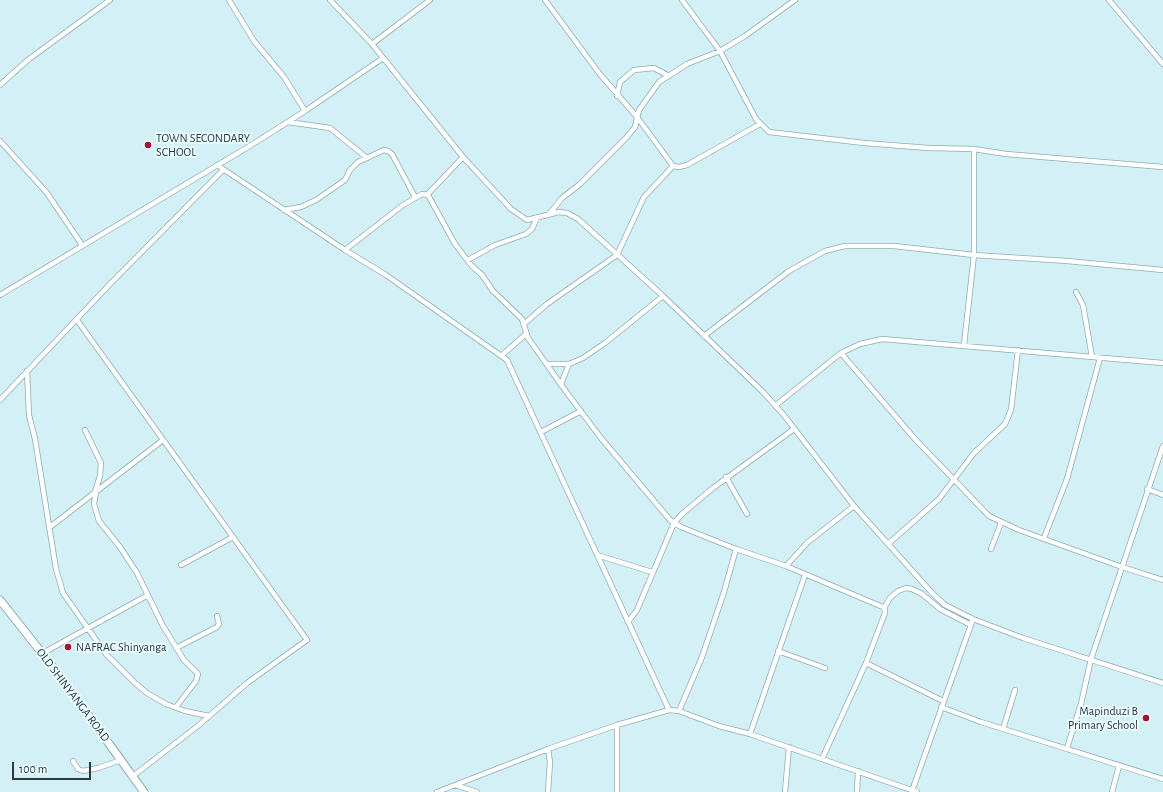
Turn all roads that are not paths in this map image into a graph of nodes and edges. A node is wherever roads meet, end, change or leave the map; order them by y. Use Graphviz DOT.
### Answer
graph roads {
  1 [pos="110,0"];
  2 [pos="229,0"];
  3 [pos="330,0"];
  4 [pos="430,0"];
  5 [pos="545,0"];
  6 [pos="682,0"];
  7 [pos="795,0"];
  8 [pos="1109,0"];
  9 [pos="372,44"];
  10 [pos="720,51"];
  11 [pos="383,58"];
  12 [pos="1163,64"];
  13 [pos="669,76"];
  14 [pos="0,85"];
  15 [pos="617,96"];
  16 [pos="305,111"];
  17 [pos="637,117"];
  18 [pos="288,122"];
  19 [pos="760,124"];
  20 [pos="0,141"];
  21 [pos="974,149"];
  22 [pos="463,157"];
  23 [pos="367,158"];
  24 [pos="217,165"];
  25 [pos="673,166"];
  26 [pos="1163,167"];
  27 [pos="223,170"];
  28 [pos="427,195"];
  29 [pos="416,197"];
  30 [pos="284,210"];
  31 [pos="550,213"];
  32 [pos="536,218"];
  33 [pos="82,245"];
  34 [pos="345,250"];
  35 [pos="617,255"];
  36 [pos="974,255"];
  37 [pos="468,260"];
  38 [pos="1163,270"];
  39 [pos="1076,292"];
  40 [pos="0,295"];
  41 [pos="663,296"];
  42 [pos="77,320"];
  43 [pos="525,323"];
  44 [pos="526,334"];
  45 [pos="704,336"];
  46 [pos="964,345"];
  47 [pos="1018,350"];
  48 [pos="841,353"];
  49 [pos="502,355"];
  50 [pos="1092,357"];
  51 [pos="1100,358"];
  52 [pos="1163,363"];
  53 [pos="547,364"];
  54 [pos="569,364"];
  55 [pos="27,371"];
  56 [pos="561,384"];
  57 [pos="0,400"];
  58 [pos="776,406"];
  59 [pos="581,411"];
  60 [pos="794,429"];
  61 [pos="85,430"];
  62 [pos="541,432"];
  63 [pos="163,440"];
  64 [pos="1163,446"];
  65 [pos="726,477"];
  66 [pos="954,478"];
  67 [pos="1147,489"];
  68 [pos="96,492"];
  69 [pos="1163,495"];
  70 [pos="854,506"];
  71 [pos="747,514"];
  72 [pos="1001,523"];
  73 [pos="674,524"];
  74 [pos="50,527"];
  75 [pos="233,537"];
  76 [pos="1044,538"];
  77 [pos="888,544"];
  78 [pos="736,549"];
  79 [pos="991,549"];
  80 [pos="597,555"];
  81 [pos="181,565"];
  82 [pos="786,566"];
  83 [pos="1122,567"];
  84 [pos="652,572"];
  85 [pos="805,575"];
  86 [pos="1163,580"];
  87 [pos="148,595"];
  88 [pos="0,600"];
  89 [pos="6,607"];
  90 [pos="884,608"];
  91 [pos="0,612"];
  92 [pos="217,616"];
  93 [pos="628,622"];
  94 [pos="972,622"];
  95 [pos="88,629"];
  96 [pos="176,648"];
  97 [pos="778,651"];
  98 [pos="43,653"];
  99 [pos="1091,659"];
  100 [pos="866,663"];
  101 [pos="825,668"];
  102 [pos="1163,683"];
  103 [pos="1015,690"];
  104 [pos="943,701"];
  105 [pos="176,707"];
  106 [pos="941,707"];
  107 [pos="669,710"];
  108 [pos="679,711"];
  109 [pos="209,716"];
  110 [pos="617,725"];
  111 [pos="1004,729"];
  112 [pos="750,734"];
  113 [pos="789,747"];
  114 [pos="1067,748"];
  115 [pos="548,749"];
  116 [pos="822,759"];
  117 [pos="121,760"];
  118 [pos="73,761"];
  119 [pos="1119,766"];
  120 [pos="858,771"];
  121 [pos="132,776"];
  122 [pos="1163,779"];
  123 [pos="455,785"];
  124 [pos="915,791"];
  125 [pos="144,792"];
  126 [pos="437,792"];
  127 [pos="477,792"];
  128 [pos="548,792"];
  129 [pos="617,792"];
  130 [pos="785,792"];
  131 [pos="857,792"];
  132 [pos="1112,792"];
  1 -- 14 [label="street"];
  2 -- 16 [label="street"];
  3 -- 9 [label="street"];
  4 -- 9 [label="street"];
  5 -- 15 [label="street"];
  6 -- 10 [label="street"];
  7 -- 10 [label="street"];
  8 -- 12 [label="street"];
  9 -- 11 [label="street"];
  10 -- 13 [label="street"];
  10 -- 19 [label="street"];
  11 -- 16 [label="street"];
  11 -- 22 [label="street"];
  13 -- 15 [label="street"];
  13 -- 17 [label="street"];
  15 -- 17 [label="street"];
  16 -- 18 [label="street"];
  17 -- 25 [label="street"];
  17 -- 31 [label="street"];
  18 -- 23 [label="street"];
  18 -- 24 [label="street"];
  19 -- 21 [label="street"];
  19 -- 25 [label="street"];
  20 -- 33 [label="street"];
  21 -- 26 [label="street"];
  21 -- 36 [label="street"];
  22 -- 28 [label="street"];
  22 -- 32 [label="street"];
  23 -- 29 [label="street"];
  23 -- 30 [label="street"];
  24 -- 27 [label="street"];
  24 -- 33 [label="street"];
  25 -- 35 [label="street"];
  27 -- 30 [label="street"];
  27 -- 42 [label="street"];
  28 -- 29 [label="street"];
  28 -- 37 [label="street"];
  29 -- 34 [label="street"];
  30 -- 34 [label="street"];
  31 -- 32 [label="street"];
  31 -- 35 [label="street"];
  32 -- 37 [label="street"];
  33 -- 40 [label="street"];
  34 -- 49 [label="street"];
  35 -- 41 [label="street"];
  35 -- 43 [label="street"];
  36 -- 38 [label="street"];
  36 -- 45 [label="street"];
  36 -- 46 [label="street"];
  37 -- 43 [label="street"];
  39 -- 50 [label="street"];
  41 -- 45 [label="street"];
  41 -- 54 [label="street"];
  42 -- 55 [label="street"];
  42 -- 63 [label="street"];
  43 -- 44 [label="street"];
  44 -- 49 [label="street"];
  44 -- 53 [label="street"];
  45 -- 58 [label="street"];
  46 -- 47 [label="street"];
  46 -- 48 [label="street"];
  47 -- 50 [label="street"];
  47 -- 66 [label="street"];
  48 -- 58 [label="street"];
  48 -- 66 [label="street"];
  49 -- 62 [label="street"];
  50 -- 51 [label="street"];
  51 -- 52 [label="street"];
  51 -- 76 [label="street"];
  53 -- 54 [label="street"];
  53 -- 56 [label="street"];
  54 -- 56 [label="street"];
  55 -- 57 [label="street"];
  55 -- 74 [label="street"];
  56 -- 59 [label="street"];
  58 -- 60 [label="street"];
  59 -- 62 [label="street"];
  59 -- 73 [label="street"];
  60 -- 65 [label="street"];
  60 -- 70 [label="street"];
  61 -- 68 [label="street"];
  62 -- 80 [label="street"];
  63 -- 68 [label="street"];
  63 -- 75 [label="street"];
  64 -- 67 [label="street"];
  65 -- 71 [label="street"];
  65 -- 73 [label="street"];
  66 -- 72 [label="street"];
  66 -- 77 [label="street"];
  67 -- 69 [label="street"];
  67 -- 83 [label="street"];
  68 -- 74 [label="street"];
  68 -- 87 [label="street"];
  70 -- 77 [label="street"];
  70 -- 82 [label="street"];
  72 -- 76 [label="street"];
  72 -- 79 [label="street"];
  73 -- 78 [label="street"];
  73 -- 84 [label="street"];
  74 -- 95 [label="street"];
  75 -- 81 [label="street"];
  75 -- 109 [label="street"];
  76 -- 83 [label="street"];
  77 -- 94 [label="street"];
  78 -- 82 [label="street"];
  78 -- 108 [label="street"];
  80 -- 84 [label="street"];
  80 -- 93 [label="street"];
  82 -- 85 [label="street"];
  83 -- 86 [label="street"];
  83 -- 99 [label="street"];
  84 -- 93 [label="street"];
  85 -- 90 [label="street"];
  85 -- 97 [label="street"];
  87 -- 95 [label="street"];
  87 -- 96 [label="street"];
  88 -- 89 [label="main road, OLD SHINYANGA ROAD"];
  89 -- 91 [label="street"];
  89 -- 98 [label="main road, OLD SHINYANGA ROAD"];
  90 -- 94 [label="street"];
  90 -- 100 [label="street"];
  92 -- 96 [label="street"];
  93 -- 107 [label="street"];
  94 -- 99 [label="street"];
  94 -- 104 [label="street"];
  95 -- 98 [label="street"];
  95 -- 105 [label="street"];
  96 -- 105 [label="street"];
  97 -- 101 [label="street"];
  97 -- 112 [label="street"];
  98 -- 117 [label="main road, OLD SHINYANGA ROAD"];
  99 -- 102 [label="street"];
  99 -- 114 [label="street"];
  100 -- 104 [label="street"];
  100 -- 116 [label="street"];
  103 -- 111 [label="street"];
  104 -- 106 [label="street"];
  105 -- 109 [label="street"];
  106 -- 111 [label="street"];
  106 -- 124 [label="street"];
  107 -- 108 [label="street"];
  107 -- 110 [label="street"];
  108 -- 112 [label="street"];
  109 -- 121 [label="street"];
  110 -- 115 [label="street"];
  110 -- 129 [label="street"];
  111 -- 114 [label="street"];
  112 -- 113 [label="street"];
  113 -- 116 [label="street"];
  113 -- 130 [label="street"];
  114 -- 119 [label="street"];
  115 -- 123 [label="street"];
  115 -- 128 [label="street"];
  116 -- 120 [label="street"];
  117 -- 118 [label="street"];
  117 -- 121 [label="main road, OLD SHINYANGA ROAD"];
  119 -- 122 [label="street"];
  119 -- 132 [label="street"];
  120 -- 124 [label="street"];
  120 -- 131 [label="street"];
  121 -- 125 [label="main road, OLD SHINYANGA ROAD"];
  123 -- 126 [label="street"];
  123 -- 127 [label="street"];
}
